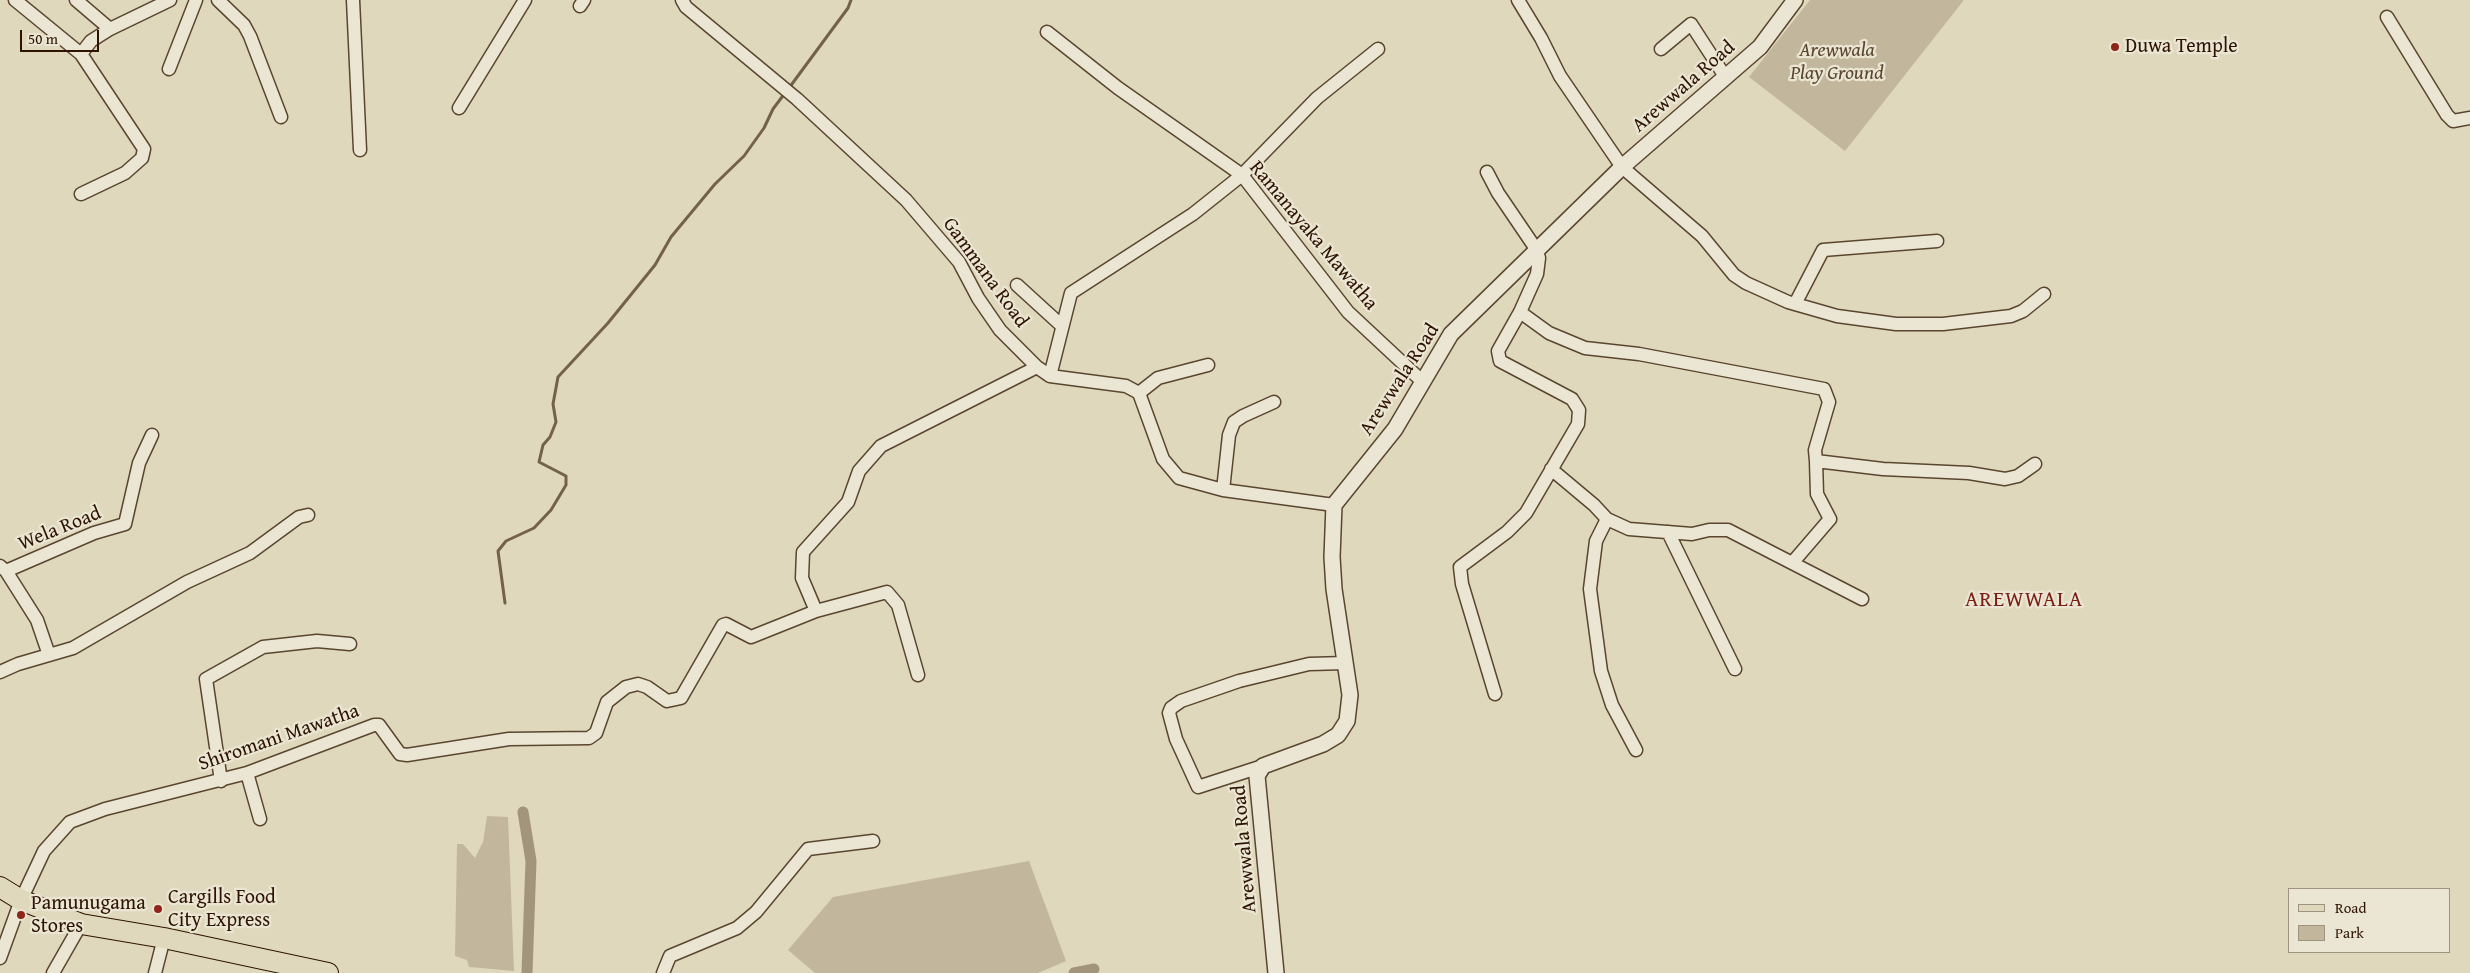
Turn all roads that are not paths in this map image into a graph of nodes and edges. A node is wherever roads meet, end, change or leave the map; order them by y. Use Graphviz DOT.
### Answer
graph roads {
  1 [pos="15,0"];
  2 [pos="76,0"];
  3 [pos="170,0"];
  4 [pos="196,0"];
  5 [pos="218,0"];
  6 [pos="353,0"];
  7 [pos="525,0"];
  8 [pos="682,0"];
  9 [pos="1518,0"];
  10 [pos="1795,0"];
  11 [pos="154,3"];
  12 [pos="2387,17"];
  13 [pos="110,29"];
  14 [pos="1046,32"];
  15 [pos="1661,48"];
  16 [pos="1378,50"];
  17 [pos="81,54"];
  18 [pos="169,69"];
  19 [pos="1726,78"];
  20 [pos="459,108"];
  21 [pos="281,117"];
  22 [pos="2470,118"];
  23 [pos="360,150"];
  24 [pos="1622,167"];
  25 [pos="1487,172"];
  26 [pos="1242,175"];
  27 [pos="81,194"];
  28 [pos="1937,241"];
  29 [pos="1536,249"];
  30 [pos="1017,285"];
  31 [pos="2044,294"];
  32 [pos="1795,304"];
  33 [pos="1520,312"];
  34 [pos="1062,326"];
  35 [pos="1208,365"];
  36 [pos="1036,367"];
  37 [pos="1050,376"];
  38 [pos="1423,382"];
  39 [pos="1139,393"];
  40 [pos="1274,402"];
  41 [pos="152,435"];
  42 [pos="1816,461"];
  43 [pos="2035,464"];
  44 [pos="1551,469"];
  45 [pos="1223,490"];
  46 [pos="1334,505"];
  47 [pos="308,515"];
  48 [pos="1607,519"];
  49 [pos="1668,532"];
  50 [pos="1793,562"];
  51 [pos="3,568"];
  52 [pos="1862,599"];
  53 [pos="816,611"];
  54 [pos="350,644"];
  55 [pos="49,655"];
  56 [pos="1346,663"];
  57 [pos="1735,669"];
  58 [pos="0,672"];
  59 [pos="918,675"];
  60 [pos="1495,694"];
  61 [pos="1636,750"];
  62 [pos="1263,766"];
  63 [pos="247,773"];
  64 [pos="221,781"];
  65 [pos="260,819"];
  66 [pos="873,841"];
  67 [pos="0,887"];
  68 [pos="21,900"];
  69 [pos="81,924"];
  70 [pos="164,938"];
  71 [pos="0,958"];
  72 [pos="280,968"];
  73 [pos="53,973"];
  74 [pos="155,973"];
  75 [pos="328,973"];
  76 [pos="663,973"];
  77 [pos="1276,973"];
  1 -- 17 [label="street"];
  2 -- 13 [label="street"];
  3 -- 11 [label="street"];
  4 -- 18 [label="street"];
  5 -- 21 [label="street"];
  6 -- 23 [label="street"];
  7 -- 20 [label="street"];
  8 -- 36 [label="street, Gammana Road"];
  9 -- 24 [label="street"];
  10 -- 19 [label="street, Arewwala Road"];
  11 -- 13 [label="street"];
  12 -- 22 [label="street"];
  13 -- 17 [label="street"];
  14 -- 26 [label="street, Ramanayaka Mawatha"];
  15 -- 19 [label="street"];
  16 -- 26 [label="street"];
  17 -- 27 [label="street"];
  19 -- 24 [label="street, Arewwala Road"];
  24 -- 29 [label="street, Arewwala Road"];
  24 -- 32 [label="street"];
  25 -- 29 [label="street"];
  26 -- 34 [label="street"];
  26 -- 38 [label="street, Ramanayaka Mawatha"];
  28 -- 32 [label="street"];
  29 -- 33 [label="street"];
  29 -- 38 [label="street, Arewwala Road"];
  30 -- 34 [label="street"];
  31 -- 32 [label="street"];
  33 -- 42 [label="street"];
  33 -- 44 [label="street"];
  34 -- 37 [label="street"];
  35 -- 39 [label="street"];
  36 -- 37 [label="street, Gammana Road"];
  36 -- 53 [label="street"];
  37 -- 39 [label="street, Gammana Road"];
  38 -- 46 [label="street, Arewwala Road"];
  39 -- 45 [label="street"];
  40 -- 45 [label="street"];
  41 -- 51 [label="street, Wela Road"];
  42 -- 43 [label="street"];
  42 -- 50 [label="street"];
  44 -- 48 [label="street"];
  44 -- 60 [label="street"];
  45 -- 46 [label="street"];
  46 -- 56 [label="street, Arewwala Road"];
  47 -- 55 [label="street"];
  48 -- 49 [label="street"];
  48 -- 61 [label="street"];
  49 -- 50 [label="street"];
  49 -- 57 [label="street"];
  50 -- 52 [label="street"];
  51 -- 55 [label="street"];
  53 -- 59 [label="street, Shiromani Mawatha"];
  53 -- 63 [label="street, Shiromani Mawatha"];
  54 -- 64 [label="street"];
  55 -- 58 [label="street"];
  56 -- 62 [label="street, Arewwala Road"];
  56 -- 62 [label="street"];
  62 -- 77 [label="street, Arewwala Road"];
  63 -- 64 [label="street, Shiromani Mawatha"];
  63 -- 65 [label="street"];
  64 -- 68 [label="street, Shiromani Mawatha"];
  66 -- 76 [label="street"];
  67 -- 68 [label="main road"];
  68 -- 69 [label="main road"];
  68 -- 71 [label="street, Shiromani Mawatha"];
  69 -- 70 [label="main road"];
  69 -- 73 [label="street"];
  70 -- 72 [label="main road"];
  70 -- 74 [label="street"];
  72 -- 75 [label="main road"];
}
